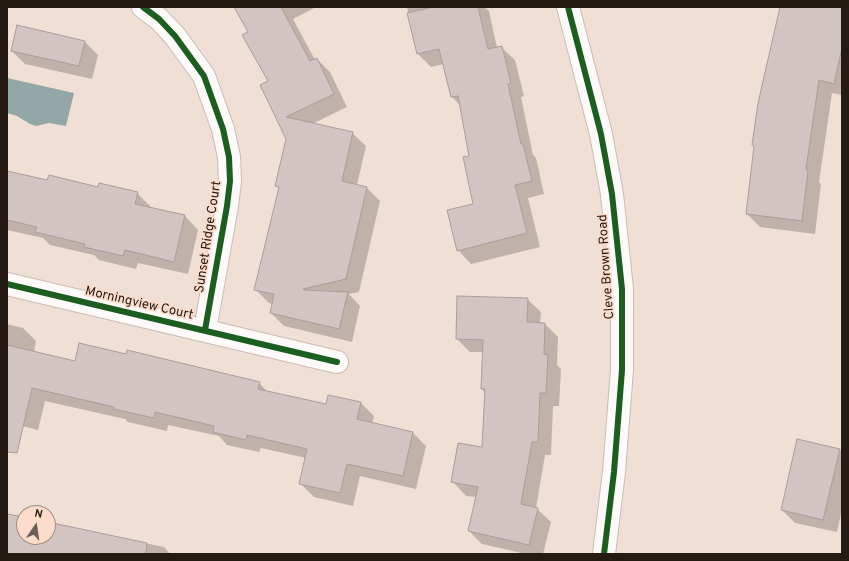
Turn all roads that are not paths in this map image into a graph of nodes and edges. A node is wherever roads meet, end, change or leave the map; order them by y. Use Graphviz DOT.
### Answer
graph roads {
  1 [pos="143,7"];
  2 [pos="568,7"];
  3 [pos="7,284"];
  4 [pos="205,330"];
  5 [pos="336,362"];
  6 [pos="604,554"];
  1 -- 4 [label="street, Sunset Ridge Court"];
  2 -- 6 [label="street, Cleve Brown Road"];
  3 -- 4 [label="street, Morningview Court"];
  4 -- 5 [label="street, Morningview Court"];
}
